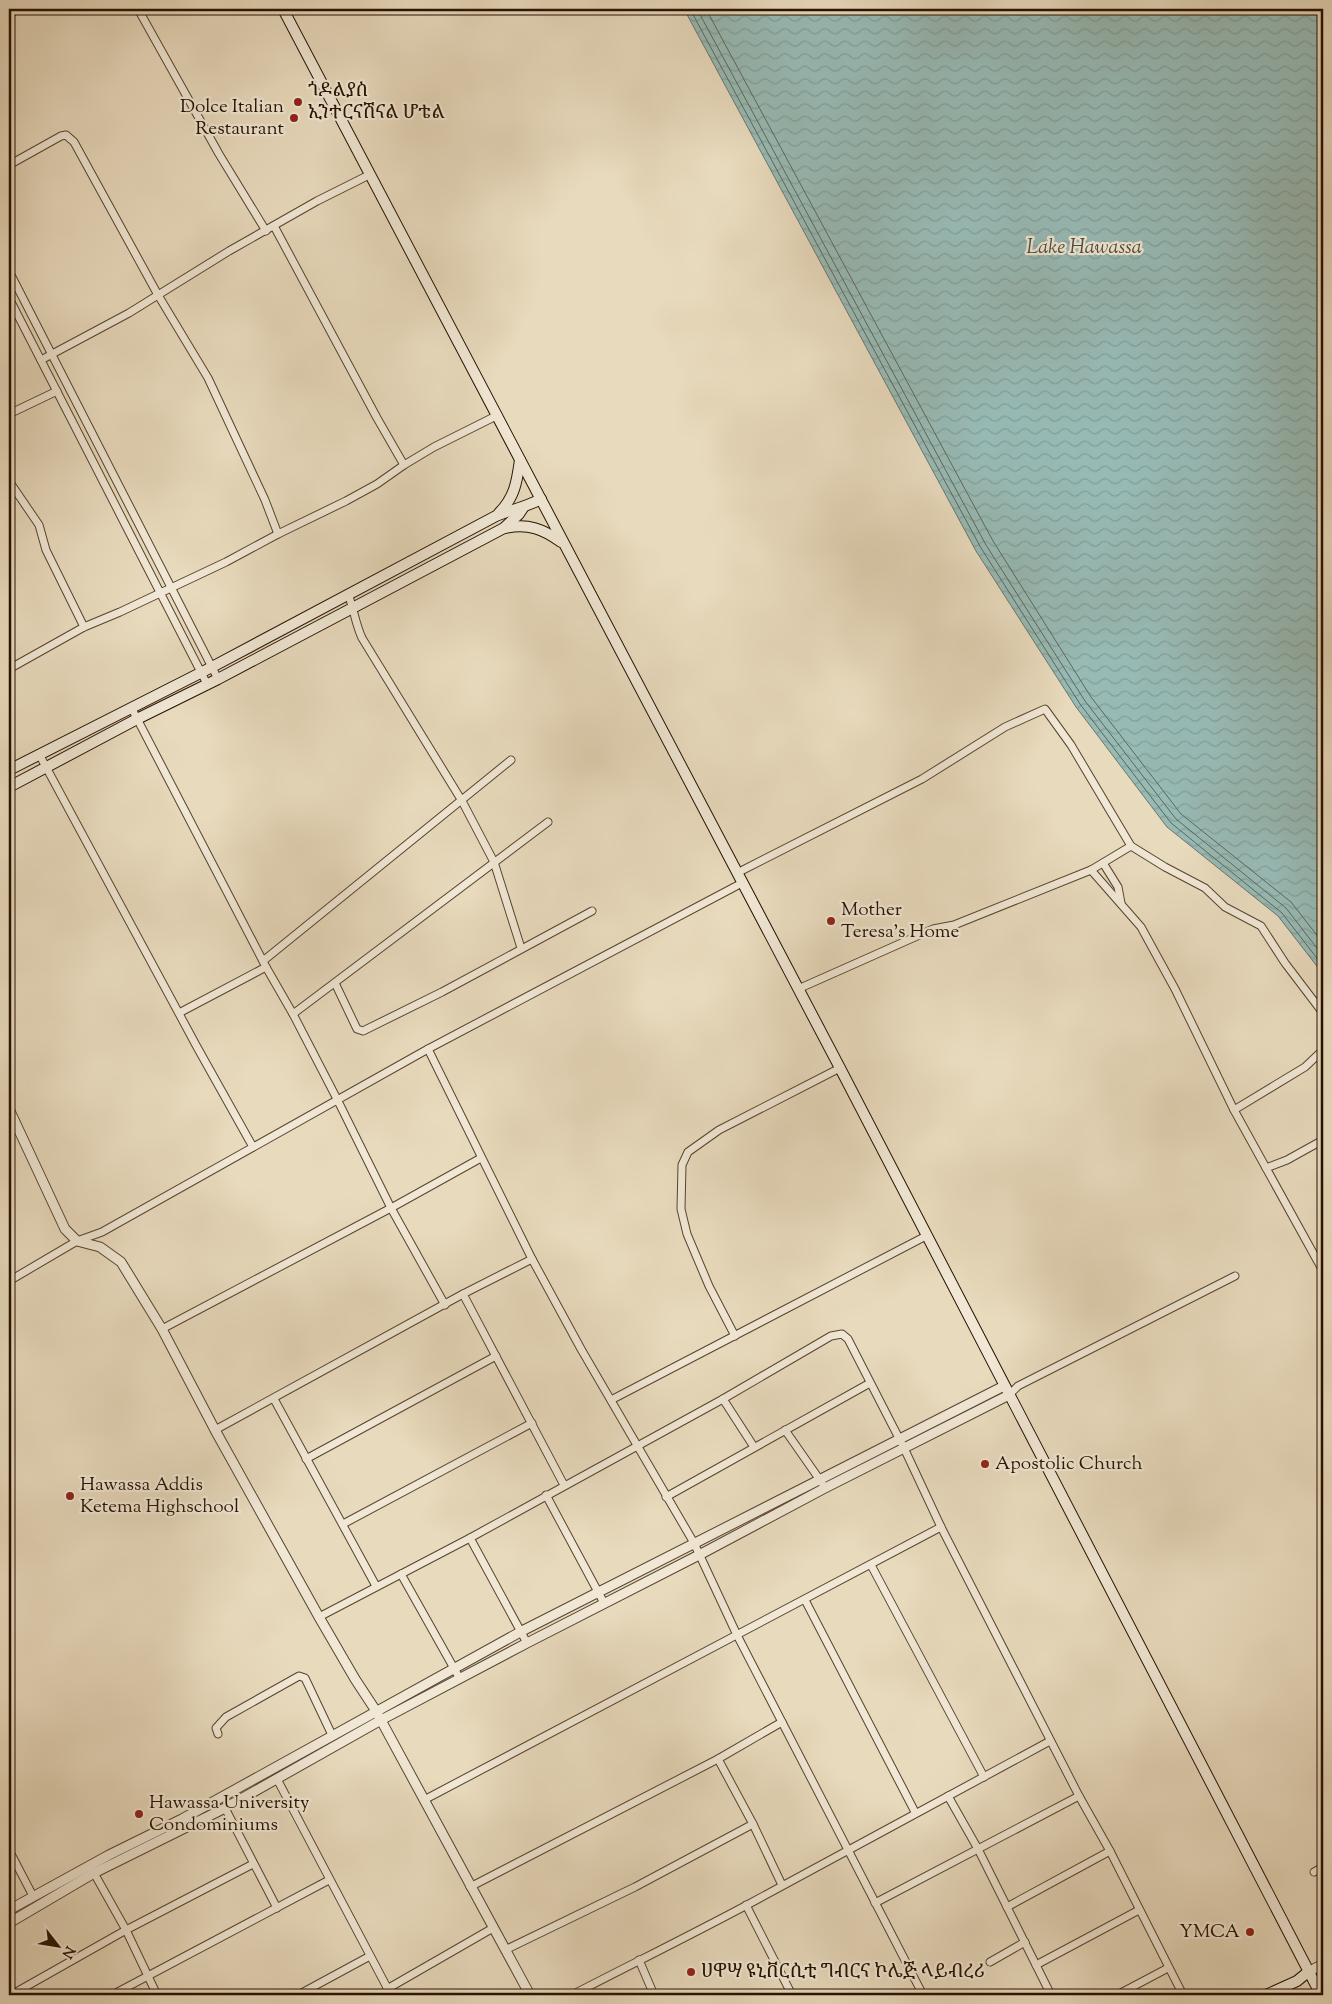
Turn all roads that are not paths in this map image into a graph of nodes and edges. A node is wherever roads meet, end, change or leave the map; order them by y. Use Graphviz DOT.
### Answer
graph roads {
  1 [pos="18,9"];
  2 [pos="138,9"];
  3 [pos="283,9"];
  4 [pos="9,14"];
  5 [pos="9,165"];
  6 [pos="369,175"];
  7 [pos="274,226"];
  8 [pos="266,231"];
  9 [pos="9,271"];
  10 [pos="158,295"];
  11 [pos="9,298"];
  12 [pos="51,354"];
  13 [pos="41,360"];
  14 [pos="56,390"];
  15 [pos="9,414"];
  16 [pos="498,415"];
  17 [pos="520,460"];
  18 [pos="404,465"];
  19 [pos="9,481"];
  20 [pos="541,499"];
  21 [pos="523,508"];
  22 [pos="496,516"];
  23 [pos="504,528"];
  24 [pos="465,532"];
  25 [pos="278,534"];
  26 [pos="563,544"];
  27 [pos="472,545"];
  28 [pos="172,587"];
  29 [pos="161,592"];
  30 [pos="348,594"];
  31 [pos="353,607"];
  32 [pos="84,626"];
  33 [pos="212,666"];
  34 [pos="9,669"];
  35 [pos="201,672"];
  36 [pos="218,679"];
  37 [pos="207,684"];
  38 [pos="131,707"];
  39 [pos="137,719"];
  40 [pos="40,754"];
  41 [pos="511,760"];
  42 [pos="47,766"];
  43 [pos="9,770"];
  44 [pos="9,787"];
  45 [pos="462,801"];
  46 [pos="548,822"];
  47 [pos="1131,846"];
  48 [pos="494,862"];
  49 [pos="1103,863"];
  50 [pos="1091,870"];
  51 [pos="737,873"];
  52 [pos="742,883"];
  53 [pos="1122,904"];
  54 [pos="592,911"];
  55 [pos="521,948"];
  56 [pos="264,964"];
  57 [pos="335,983"];
  58 [pos="798,988"];
  59 [pos="1323,1013"];
  60 [pos="179,1014"];
  61 [pos="293,1014"];
  62 [pos="428,1049"];
  63 [pos="1323,1050"];
  64 [pos="840,1068"];
  65 [pos="337,1099"];
  66 [pos="9,1109"];
  67 [pos="1234,1110"];
  68 [pos="1323,1140"];
  69 [pos="253,1147"];
  70 [pos="481,1158"];
  71 [pos="1266,1168"];
  72 [pos="391,1208"];
  73 [pos="926,1236"];
  74 [pos="77,1241"];
  75 [pos="532,1259"];
  76 [pos="1323,1271"];
  77 [pos="1235,1276"];
  78 [pos="10,1278"];
  79 [pos="463,1294"];
  80 [pos="445,1305"];
  81 [pos="162,1329"];
  82 [pos="735,1336"];
  83 [pos="496,1356"];
  84 [pos="870,1383"];
  85 [pos="1006,1391"];
  86 [pos="274,1399"];
  87 [pos="723,1399"];
  88 [pos="611,1400"];
  89 [pos="532,1423"];
  90 [pos="215,1430"];
  91 [pos="785,1430"];
  92 [pos="900,1439"];
  93 [pos="637,1445"];
  94 [pos="754,1447"];
  95 [pos="904,1448"];
  96 [pos="306,1459"];
  97 [pos="820,1478"];
  98 [pos="564,1485"];
  99 [pos="825,1488"];
  100 [pos="546,1495"];
  101 [pos="666,1497"];
  102 [pos="343,1524"];
  103 [pos="941,1527"];
  104 [pos="470,1538"];
  105 [pos="694,1544"];
  106 [pos="700,1555"];
  107 [pos="871,1565"];
  108 [pos="402,1574"];
  109 [pos="376,1586"];
  110 [pos="599,1592"];
  111 [pos="805,1600"];
  112 [pos="604,1603"];
  113 [pos="319,1617"];
  114 [pos="522,1631"];
  115 [pos="737,1635"];
  116 [pos="528,1642"];
  117 [pos="454,1670"];
  118 [pos="460,1679"];
  119 [pos="376,1710"];
  120 [pos="381,1720"];
  121 [pos="782,1722"];
  122 [pos="218,1734"];
  123 [pos="332,1735"];
  124 [pos="1050,1741"];
  125 [pos="718,1759"];
  126 [pos="984,1777"];
  127 [pos="277,1779"];
  128 [pos="948,1796"];
  129 [pos="1079,1796"];
  130 [pos="424,1800"];
  131 [pos="225,1808"];
  132 [pos="915,1812"];
  133 [pos="753,1824"];
  134 [pos="978,1849"];
  135 [pos="9,1850"];
  136 [pos="849,1851"];
  137 [pos="1110,1851"];
  138 [pos="253,1864"];
  139 [pos="1323,1867"];
  140 [pos="1314,1872"];
  141 [pos="94,1873"];
  142 [pos="329,1880"];
  143 [pos="782,1885"];
  144 [pos="470,1887"];
  145 [pos="33,1896"];
  146 [pos="875,1903"];
  147 [pos="746,1905"];
  148 [pos="1007,1907"];
  149 [pos="277,1908"];
  150 [pos="9,1910"];
  151 [pos="1139,1910"];
  152 [pos="9,1923"];
  153 [pos="493,1928"];
  154 [pos="126,1930"];
  155 [pos="1025,1942"];
  156 [pos="506,1950"];
  157 [pos="370,1956"];
  158 [pos="640,1960"];
  159 [pos="990,1962"];
  160 [pos="1323,1964"];
  161 [pos="1036,1965"];
  162 [pos="1168,1968"];
  163 [pos="1308,1972"];
  164 [pos="147,1976"];
  165 [pos="1297,1981"];
  166 [pos="1319,1981"];
  167 [pos="389,1992"];
  168 [pos="12,1995"];
  169 [pos="112,1995"];
  170 [pos="157,1995"];
  171 [pos="298,1995"];
  172 [pos="530,1995"];
  173 [pos="572,1995"];
  174 [pos="654,1995"];
  175 [pos="792,1995"];
  176 [pos="923,1995"];
  177 [pos="1052,1995"];
  178 [pos="1117,1995"];
  179 [pos="1183,1995"];
  180 [pos="1266,1995"];
  181 [pos="1321,1995"];
  1 -- 4 [label="street"];
  2 -- 8 [label="street"];
  3 -- 6 [label="main road"];
  5 -- 10 [label="street"];
  6 -- 7 [label="street"];
  6 -- 16 [label="main road"];
  7 -- 8 [label="street"];
  7 -- 18 [label="street"];
  8 -- 10 [label="street"];
  9 -- 12 [label="street"];
  10 -- 12 [label="street"];
  10 -- 25 [label="street"];
  11 -- 13 [label="street"];
  12 -- 13 [label="street"];
  12 -- 28 [label="street"];
  13 -- 14 [label="street"];
  14 -- 15 [label="street"];
  14 -- 29 [label="street"];
  16 -- 17 [label="main road"];
  16 -- 18 [label="street"];
  17 -- 20 [label="main road"];
  17 -- 22 [label="main road"];
  18 -- 25 [label="street"];
  19 -- 32 [label="street"];
  20 -- 21 [label="main road"];
  20 -- 26 [label="main road"];
  21 -- 22 [label="main road"];
  21 -- 23 [label="main road"];
  22 -- 24 [label="main road"];
  23 -- 26 [label="main road"];
  23 -- 27 [label="main road"];
  24 -- 27 [label="main road"];
  24 -- 30 [label="main road"];
  25 -- 28 [label="street"];
  26 -- 51 [label="main road"];
  27 -- 31 [label="main road"];
  28 -- 29 [label="street"];
  28 -- 33 [label="street"];
  29 -- 32 [label="street"];
  29 -- 35 [label="street"];
  30 -- 31 [label="street"];
  30 -- 33 [label="main road"];
  31 -- 36 [label="main road"];
  31 -- 45 [label="street"];
  32 -- 34 [label="street"];
  33 -- 35 [label="main road"];
  33 -- 36 [label="street"];
  35 -- 37 [label="street"];
  35 -- 38 [label="main road"];
  36 -- 37 [label="main road"];
  37 -- 39 [label="main road"];
  38 -- 39 [label="street"];
  38 -- 40 [label="main road"];
  39 -- 42 [label="main road"];
  39 -- 56 [label="street"];
  40 -- 42 [label="street"];
  40 -- 43 [label="main road"];
  41 -- 45 [label="street"];
  42 -- 44 [label="main road"];
  42 -- 60 [label="street"];
  45 -- 48 [label="street"];
  45 -- 56 [label="street"];
  46 -- 48 [label="street"];
  47 -- 49 [label="street"];
  47 -- 51 [label="street"];
  47 -- 59 [label="street"];
  48 -- 55 [label="street"];
  48 -- 57 [label="street"];
  49 -- 50 [label="street"];
  49 -- 53 [label="street"];
  50 -- 53 [label="street"];
  50 -- 58 [label="street"];
  51 -- 52 [label="main road"];
  52 -- 58 [label="main road"];
  52 -- 62 [label="street"];
  53 -- 67 [label="street"];
  54 -- 55 [label="street"];
  55 -- 57 [label="street"];
  56 -- 60 [label="street"];
  56 -- 61 [label="street"];
  57 -- 61 [label="street"];
  58 -- 64 [label="main road"];
  60 -- 69 [label="street"];
  61 -- 65 [label="street"];
  62 -- 65 [label="street"];
  62 -- 70 [label="street"];
  63 -- 67 [label="street"];
  64 -- 73 [label="main road"];
  64 -- 82 [label="street"];
  65 -- 69 [label="street"];
  65 -- 72 [label="street"];
  66 -- 74 [label="street"];
  67 -- 71 [label="street"];
  68 -- 71 [label="street"];
  69 -- 74 [label="street"];
  70 -- 72 [label="street"];
  70 -- 75 [label="street"];
  71 -- 76 [label="street"];
  72 -- 80 [label="street"];
  72 -- 81 [label="street"];
  73 -- 82 [label="street"];
  73 -- 85 [label="main road"];
  74 -- 78 [label="street"];
  74 -- 81 [label="street"];
  75 -- 79 [label="street"];
  75 -- 88 [label="street"];
  77 -- 85 [label="street"];
  79 -- 80 [label="street"];
  79 -- 83 [label="street"];
  80 -- 86 [label="street"];
  81 -- 90 [label="street"];
  82 -- 88 [label="street"];
  83 -- 89 [label="street"];
  83 -- 96 [label="street"];
  84 -- 87 [label="street"];
  84 -- 91 [label="street"];
  84 -- 92 [label="street"];
  85 -- 92 [label="street"];
  85 -- 95 [label="street"];
  85 -- 163 [label="main road"];
  86 -- 90 [label="street"];
  86 -- 96 [label="street"];
  87 -- 93 [label="street"];
  87 -- 94 [label="street"];
  88 -- 93 [label="street"];
  89 -- 98 [label="street"];
  89 -- 102 [label="street"];
  90 -- 113 [label="street"];
  91 -- 94 [label="street"];
  91 -- 97 [label="street"];
  92 -- 95 [label="street"];
  92 -- 97 [label="street"];
  93 -- 98 [label="street"];
  93 -- 101 [label="street"];
  94 -- 101 [label="street"];
  95 -- 99 [label="street"];
  95 -- 103 [label="street"];
  96 -- 102 [label="street"];
  97 -- 99 [label="street"];
  97 -- 105 [label="street"];
  98 -- 100 [label="street"];
  99 -- 106 [label="street"];
  100 -- 104 [label="street"];
  100 -- 110 [label="street"];
  101 -- 105 [label="street"];
  102 -- 109 [label="street"];
  103 -- 107 [label="street"];
  103 -- 124 [label="street"];
  104 -- 108 [label="street"];
  104 -- 114 [label="street"];
  105 -- 106 [label="street"];
  105 -- 110 [label="street"];
  106 -- 112 [label="street"];
  106 -- 115 [label="street"];
  107 -- 111 [label="street"];
  107 -- 126 [label="street"];
  108 -- 109 [label="street"];
  108 -- 117 [label="street"];
  109 -- 113 [label="street"];
  110 -- 112 [label="street"];
  110 -- 114 [label="street"];
  111 -- 115 [label="street"];
  111 -- 132 [label="street"];
  112 -- 116 [label="street"];
  113 -- 119 [label="street"];
  114 -- 116 [label="street"];
  114 -- 117 [label="street"];
  115 -- 121 [label="street"];
  115 -- 130 [label="street"];
  116 -- 118 [label="street"];
  117 -- 118 [label="street"];
  117 -- 119 [label="street"];
  118 -- 120 [label="street"];
  119 -- 120 [label="street"];
  119 -- 123 [label="street"];
  120 -- 127 [label="street"];
  120 -- 130 [label="street"];
  121 -- 125 [label="street"];
  121 -- 136 [label="street"];
  122 -- 123 [label="street"];
  123 -- 145 [label="street"];
  124 -- 126 [label="street"];
  124 -- 129 [label="street"];
  125 -- 133 [label="street"];
  125 -- 144 [label="street"];
  126 -- 128 [label="street"];
  127 -- 131 [label="street"];
  127 -- 142 [label="street"];
  128 -- 132 [label="street"];
  128 -- 134 [label="street"];
  129 -- 134 [label="street"];
  129 -- 137 [label="street"];
  130 -- 144 [label="street"];
  131 -- 138 [label="street"];
  131 -- 141 [label="street"];
  132 -- 136 [label="street"];
  133 -- 143 [label="street"];
  133 -- 156 [label="street"];
  134 -- 146 [label="street"];
  134 -- 148 [label="street"];
  135 -- 145 [label="street"];
  136 -- 143 [label="street"];
  136 -- 146 [label="street"];
  137 -- 148 [label="street"];
  137 -- 151 [label="street"];
  138 -- 149 [label="street"];
  138 -- 154 [label="street"];
  139 -- 140 [label="street"];
  141 -- 152 [label="street"];
  141 -- 154 [label="street"];
  142 -- 149 [label="street"];
  142 -- 157 [label="street"];
  143 -- 147 [label="street"];
  144 -- 153 [label="street"];
  145 -- 150 [label="street"];
  146 -- 176 [label="street"];
  147 -- 158 [label="street"];
  147 -- 175 [label="street"];
  148 -- 155 [label="street"];
  149 -- 164 [label="street"];
  151 -- 161 [label="street"];
  151 -- 162 [label="street"];
  153 -- 156 [label="street"];
  153 -- 167 [label="street"];
  154 -- 164 [label="street"];
  154 -- 168 [label="street"];
  155 -- 159 [label="street"];
  155 -- 161 [label="street"];
  156 -- 172 [label="street"];
  157 -- 167 [label="street"];
  157 -- 171 [label="street"];
  158 -- 173 [label="street"];
  158 -- 174 [label="street"];
  160 -- 163 [label="street"];
  161 -- 177 [label="street"];
  162 -- 178 [label="street"];
  162 -- 179 [label="street"];
  163 -- 165 [label="main road"];
  163 -- 166 [label="main road"];
  164 -- 169 [label="street"];
  164 -- 170 [label="street"];
  165 -- 166 [label="main road"];
  165 -- 180 [label="main road"];
  166 -- 181 [label="main road"];
}
